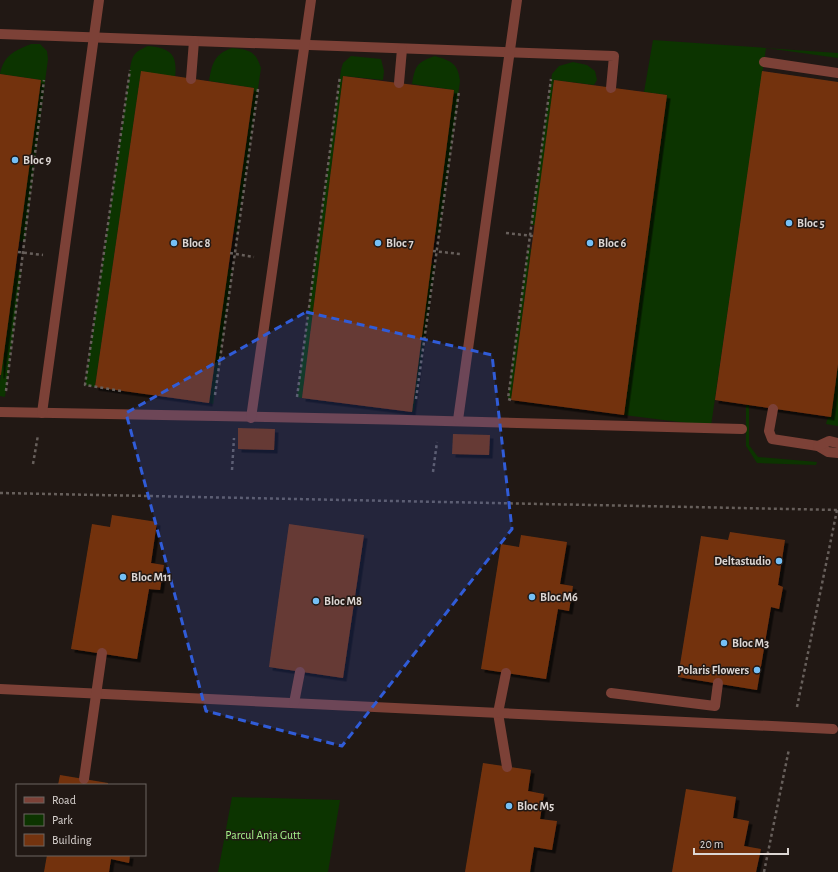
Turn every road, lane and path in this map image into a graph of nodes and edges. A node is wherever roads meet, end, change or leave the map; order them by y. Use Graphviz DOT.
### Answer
graph roads {
  1 [pos="99,0"];
  2 [pos="311,0"];
  3 [pos="516,0"];
  4 [pos="0,34"];
  5 [pos="94,38"];
  6 [pos="194,41"];
  7 [pos="304,44"];
  8 [pos="402,48"];
  9 [pos="510,51"];
  10 [pos="764,62"];
  11 [pos="130,70"];
  12 [pos="838,73"];
  13 [pos="340,76"];
  14 [pos="191,79"];
  15 [pos="551,79"];
  16 [pos="44,80"];
  17 [pos="399,83"];
  18 [pos="611,88"];
  19 [pos="258,89"];
  20 [pos="459,91"];
  21 [pos="484,230"];
  22 [pos="532,236"];
  23 [pos="433,251"];
  24 [pos="436,251"];
  25 [pos="481,257"];
  26 [pos="126,391"];
  27 [pos="5,394"];
  28 [pos="214,398"];
  29 [pos="302,398"];
  30 [pos="519,401"];
  31 [pos="415,404"];
  32 [pos="773,409"];
  33 [pos="0,412"];
  34 [pos="42,413"];
  35 [pos="236,418"];
  36 [pos="252,418"];
  37 [pos="440,420"];
  38 [pos="458,420"];
  39 [pos="742,429"];
  40 [pos="838,443"];
  41 [pos="818,446"];
  42 [pos="838,453"];
  43 [pos="33,464"];
  44 [pos="232,470"];
  45 [pos="433,472"];
  46 [pos="0,493"];
  47 [pos="837,510"];
  48 [pos="102,653"];
  49 [pos="300,672"];
  50 [pos="506,673"];
  51 [pos="718,683"];
  52 [pos="0,689"];
  53 [pos="610,693"];
  54 [pos="96,694"];
  55 [pos="294,703"];
  56 [pos="498,713"];
  57 [pos="794,727"];
  58 [pos="833,729"];
  59 [pos="507,767"];
  60 [pos="84,779"];
  61 [pos="764,872"];
  1 -- 5 [label="street"];
  2 -- 7 [label="street"];
  3 -- 9 [label="street"];
  4 -- 5 [label="street"];
  5 -- 6 [label="street"];
  5 -- 34 [label="street"];
  6 -- 7 [label="street"];
  6 -- 14 [label="street"];
  7 -- 8 [label="street"];
  7 -- 36 [label="street"];
  8 -- 9 [label="street"];
  8 -- 17 [label="street"];
  9 -- 18 [label="street"];
  9 -- 21 [label="street"];
  10 -- 12 [label="street"];
  11 -- 26 [label="path"];
  13 -- 29 [label="path"];
  15 -- 22 [label="path"];
  16 -- 27 [label="path"];
  19 -- 28 [label="path"];
  20 -- 24 [label="path"];
  21 -- 22 [label="path"];
  21 -- 25 [label="street"];
  22 -- 30 [label="path"];
  23 -- 24 [label="path"];
  24 -- 25 [label="path"];
  24 -- 31 [label="path"];
  25 -- 38 [label="street"];
  32 -- 41 [label="street"];
  33 -- 34 [label="street"];
  34 -- 35 [label="street"];
  34 -- 43 [label="path"];
  35 -- 36 [label="street"];
  35 -- 44 [label="path"];
  36 -- 37 [label="street"];
  37 -- 38 [label="street"];
  37 -- 45 [label="path"];
  38 -- 39 [label="street"];
  40 -- 41 [label="street"];
  41 -- 42 [label="street"];
  46 -- 47 [label="path"];
  47 -- 57 [label="path"];
  48 -- 54 [label="street"];
  49 -- 55 [label="street"];
  50 -- 56 [label="street"];
  51 -- 53 [label="street"];
  52 -- 54 [label="street"];
  54 -- 55 [label="street"];
  54 -- 60 [label="street"];
  55 -- 56 [label="street"];
  56 -- 57 [label="street"];
  56 -- 59 [label="street"];
  57 -- 58 [label="street"];
  57 -- 61 [label="path"];
}
